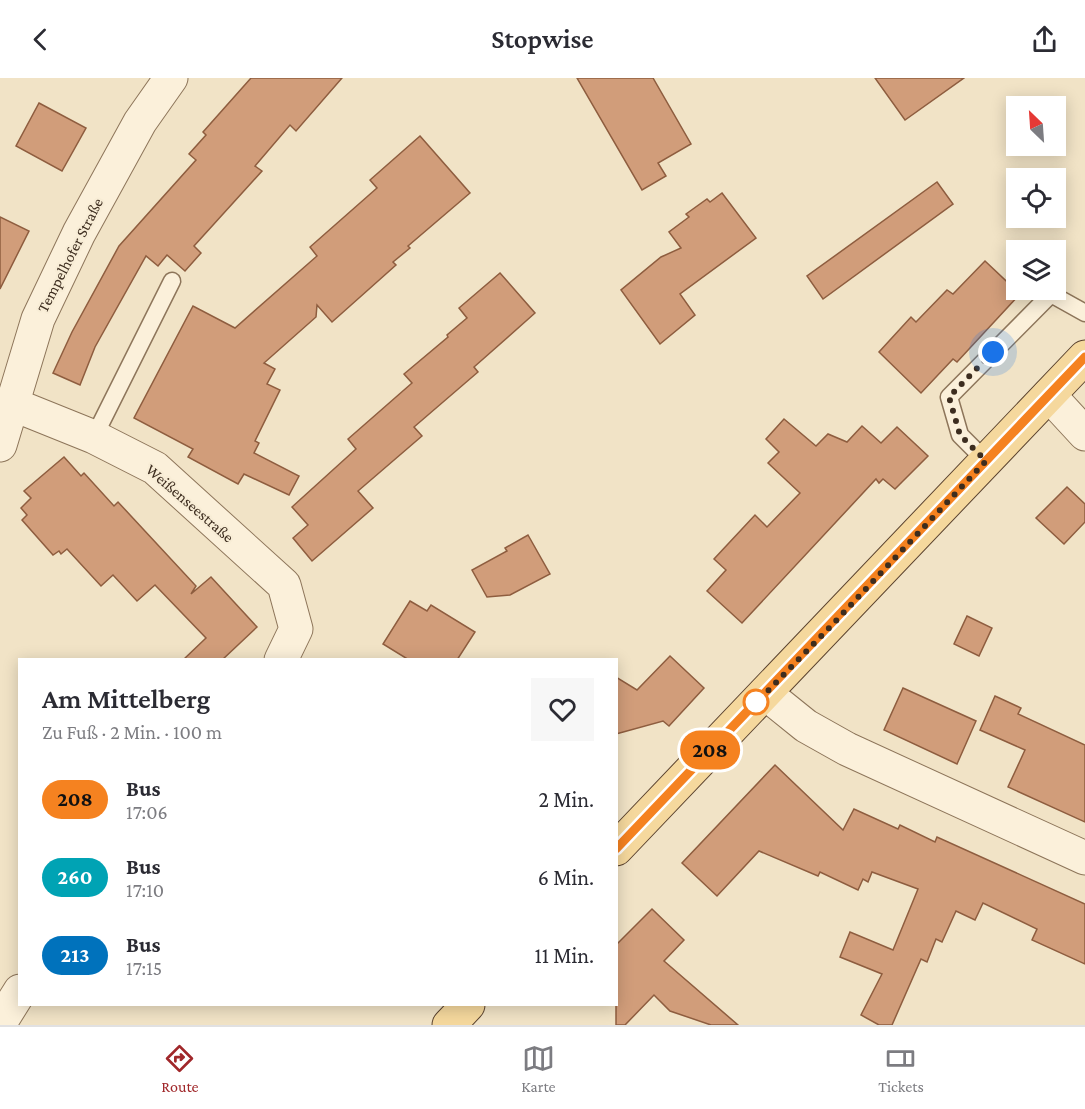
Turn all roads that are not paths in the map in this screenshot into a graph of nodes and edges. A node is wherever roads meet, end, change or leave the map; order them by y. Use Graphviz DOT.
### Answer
graph roads {
  1 [pos="171,78"];
  2 [pos="172,281"];
  3 [pos="1085,313"];
  4 [pos="1085,357"];
  5 [pos="1049,395"];
  6 [pos="12,404"];
  7 [pos="1085,434"];
  8 [pos="94,437"];
  9 [pos="0,445"];
  10 [pos="986,461"];
  11 [pos="282,658"];
  12 [pos="765,693"];
  13 [pos="618,847"];
  14 [pos="1085,858"];
  15 [pos="18,994"];
  16 [pos="467,1006"];
  17 [pos="0,1023"];
  18 [pos="449,1025"];
  1 -- 6 [label="street, Tempelhofer Straße"];
  2 -- 8 [label="lane"];
  3 -- 10 [label="lane"];
  4 -- 5 [label="main road"];
  5 -- 7 [label="street"];
  5 -- 10 [label="main road"];
  6 -- 8 [label="street, Weißenseestraße"];
  6 -- 9 [label="street, Tempelhofer Straße"];
  8 -- 11 [label="street, Weißenseestraße"];
  10 -- 12 [label="main road"];
  12 -- 13 [label="main road"];
  12 -- 14 [label="street"];
  15 -- 17 [label="street"];
  16 -- 18 [label="main road"];
}
